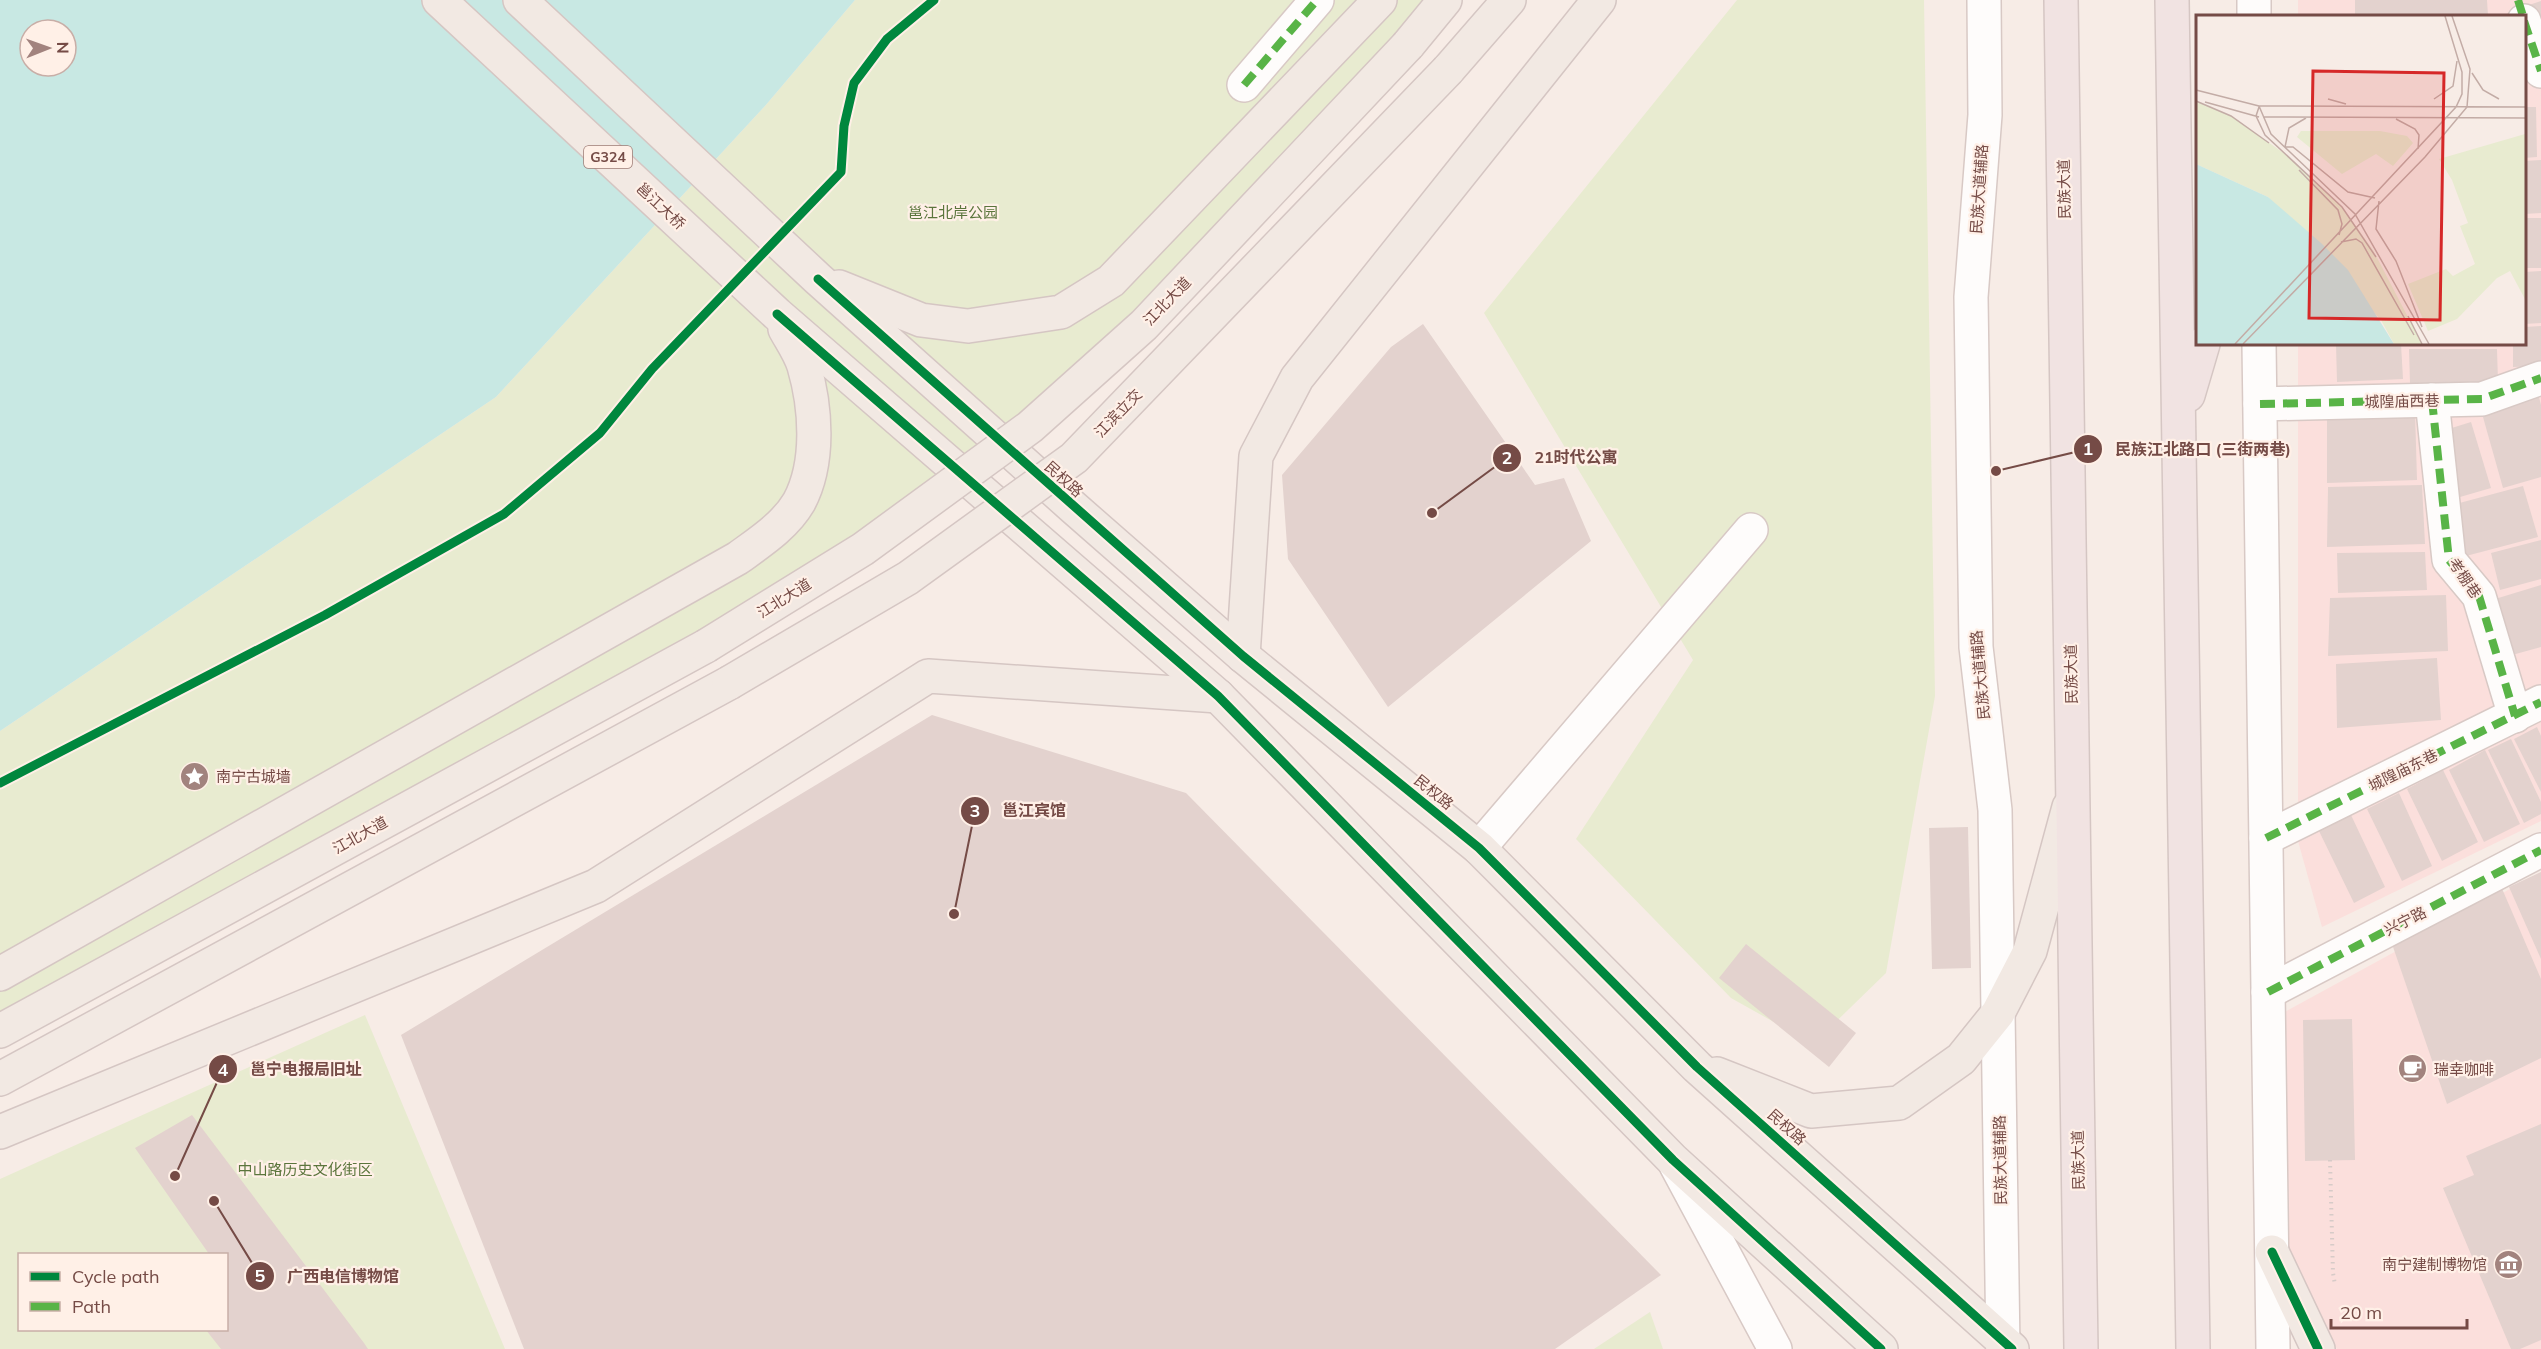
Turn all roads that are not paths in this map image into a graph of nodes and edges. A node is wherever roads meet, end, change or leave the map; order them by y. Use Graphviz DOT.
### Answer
graph roads {
  1 [pos="439,0"];
  2 [pos="520,0"];
  3 [pos="1317,0"];
  4 [pos="1380,0"];
  5 [pos="1445,0"];
  6 [pos="1509,0"];
  7 [pos="1599,0"];
  8 [pos="1984,0"];
  9 [pos="2061,0"];
  10 [pos="2172,0"];
  11 [pos="2526,24"];
  12 [pos="2541,71"];
  13 [pos="1244,85"];
  14 [pos="818,279"];
  15 [pos="777,314"];
  16 [pos="2203,345"];
  17 [pos="2259,345"];
  18 [pos="2541,378"];
  19 [pos="2432,400"];
  20 [pos="2259,404"];
  21 [pos="2179,429"];
  22 [pos="1751,530"];
  23 [pos="1244,656"];
  24 [pos="1218,696"];
  25 [pos="2528,709"];
  26 [pos="2073,791"];
  27 [pos="2266,838"];
  28 [pos="1479,848"];
  29 [pos="2541,850"];
  30 [pos="0,974"];
  31 [pos="2268,992"];
  32 [pos="1998,1013"];
  33 [pos="0,1031"];
  34 [pos="1697,1067"];
  35 [pos="8,1074"];
  36 [pos="0,1132"];
  37 [pos="1673,1160"];
  38 [pos="2272,1252"];
  39 [pos="2006,1346"];
  40 [pos="1775,1349"];
  41 [pos="1881,1349"];
  42 [pos="2081,1349"];
  43 [pos="2193,1349"];
  44 [pos="2273,1349"];
  45 [pos="2318,1349"];
  1 -- 15 [label="main road, 邕江大桥 / G324"];
  2 -- 14 [label="main road"];
  3 -- 13 [label="street"];
  4 -- 14 [label="main road"];
  5 -- 33 [label="main road, 江北大道, bridge"];
  6 -- 35 [label="main road, 江滨立交, bridge"];
  7 -- 23 [label="main road"];
  8 -- 32 [label="street, 民族大道辅路"];
  9 -- 26 [label="highway, 民族大道"];
  10 -- 21 [label="highway"];
  11 -- 12 [label="street"];
  14 -- 23 [label="main road, 民权路"];
  15 -- 24 [label="main road, G324"];
  15 -- 30 [label="main road"];
  16 -- 21 [label="highway"];
  17 -- 20 [label="street"];
  18 -- 19 [label="street, 城隍庙西巷"];
  19 -- 20 [label="street, 城隍庙西巷"];
  19 -- 25 [label="street, 考棚巷"];
  20 -- 27 [label="street"];
  21 -- 43 [label="highway"];
  22 -- 28 [label="street"];
  23 -- 28 [label="main road, 民权路"];
  24 -- 36 [label="main road"];
  24 -- 37 [label="main road, G324"];
  25 -- 27 [label="street, 城隍庙东巷"];
  26 -- 32 [label="main road"];
  26 -- 42 [label="highway, 民族大道"];
  27 -- 31 [label="street"];
  28 -- 34 [label="main road, 民权路"];
  29 -- 31 [label="street, 兴宁路"];
  31 -- 38 [label="street"];
  32 -- 34 [label="main road"];
  32 -- 39 [label="street, 民族大道辅路"];
  34 -- 39 [label="main road, 民权路"];
  37 -- 40 [label="street"];
  37 -- 41 [label="main road, G324"];
  38 -- 44 [label="street"];
  38 -- 45 [label="main road"];
}
